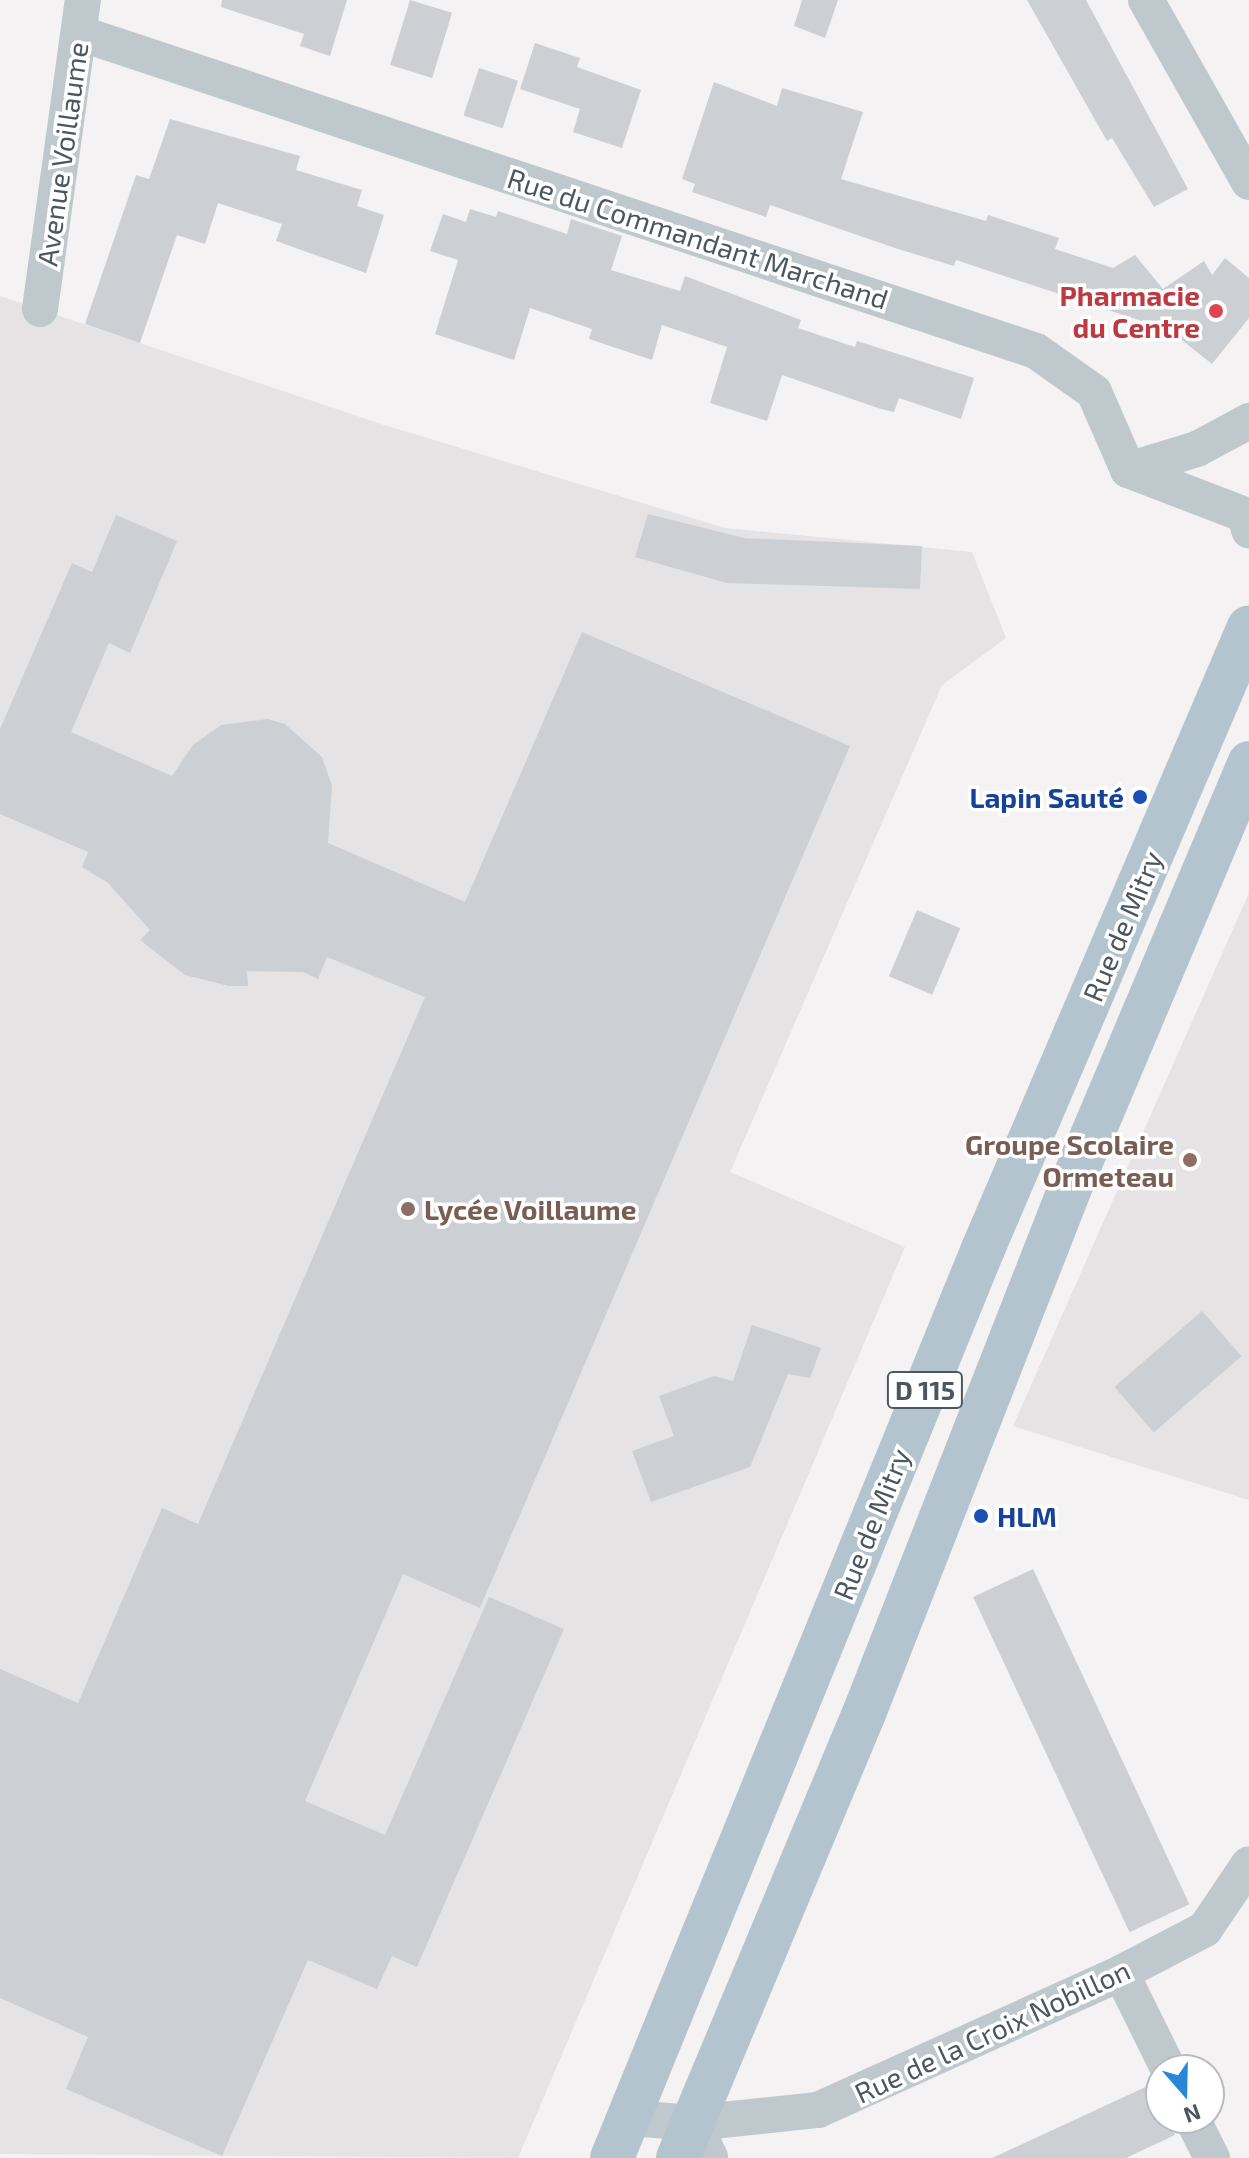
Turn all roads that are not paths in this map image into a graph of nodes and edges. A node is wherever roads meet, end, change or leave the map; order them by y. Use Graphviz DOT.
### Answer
graph roads {
  1 [pos="1146,0"];
  2 [pos="81,16"];
  3 [pos="1249,182"];
  4 [pos="40,309"];
  5 [pos="1240,426"];
  6 [pos="1128,470"];
  7 [pos="1240,516"];
  8 [pos="1249,627"];
  9 [pos="1249,763"];
  10 [pos="1249,1864"];
  11 [pos="1121,1973"];
  12 [pos="1161,2054"];
  13 [pos="630,2118"];
  14 [pos="1200,2134"];
  15 [pos="694,2146"];
  16 [pos="612,2158"];
  17 [pos="1212,2158"];
  1 -- 3 [label="street"];
  2 -- 4 [label="street, Avenue Voillaume"];
  2 -- 6 [label="street, Rue du Commandant Marchand"];
  5 -- 6 [label="street"];
  5 -- 7 [label="street"];
  6 -- 7 [label="street"];
  8 -- 13 [label="main road, Rue de Mitry / D 115"];
  9 -- 15 [label="main road, Rue de Mitry / D 115"];
  10 -- 11 [label="street, Rue de la Croix Nobillon"];
  11 -- 12 [label="street"];
  11 -- 15 [label="street, Rue de la Croix Nobillon"];
  13 -- 15 [label="street, Rue de la Croix Nobillon"];
  13 -- 16 [label="main road, Rue de Mitry / D 115"];
  14 -- 17 [label="street"];
}
